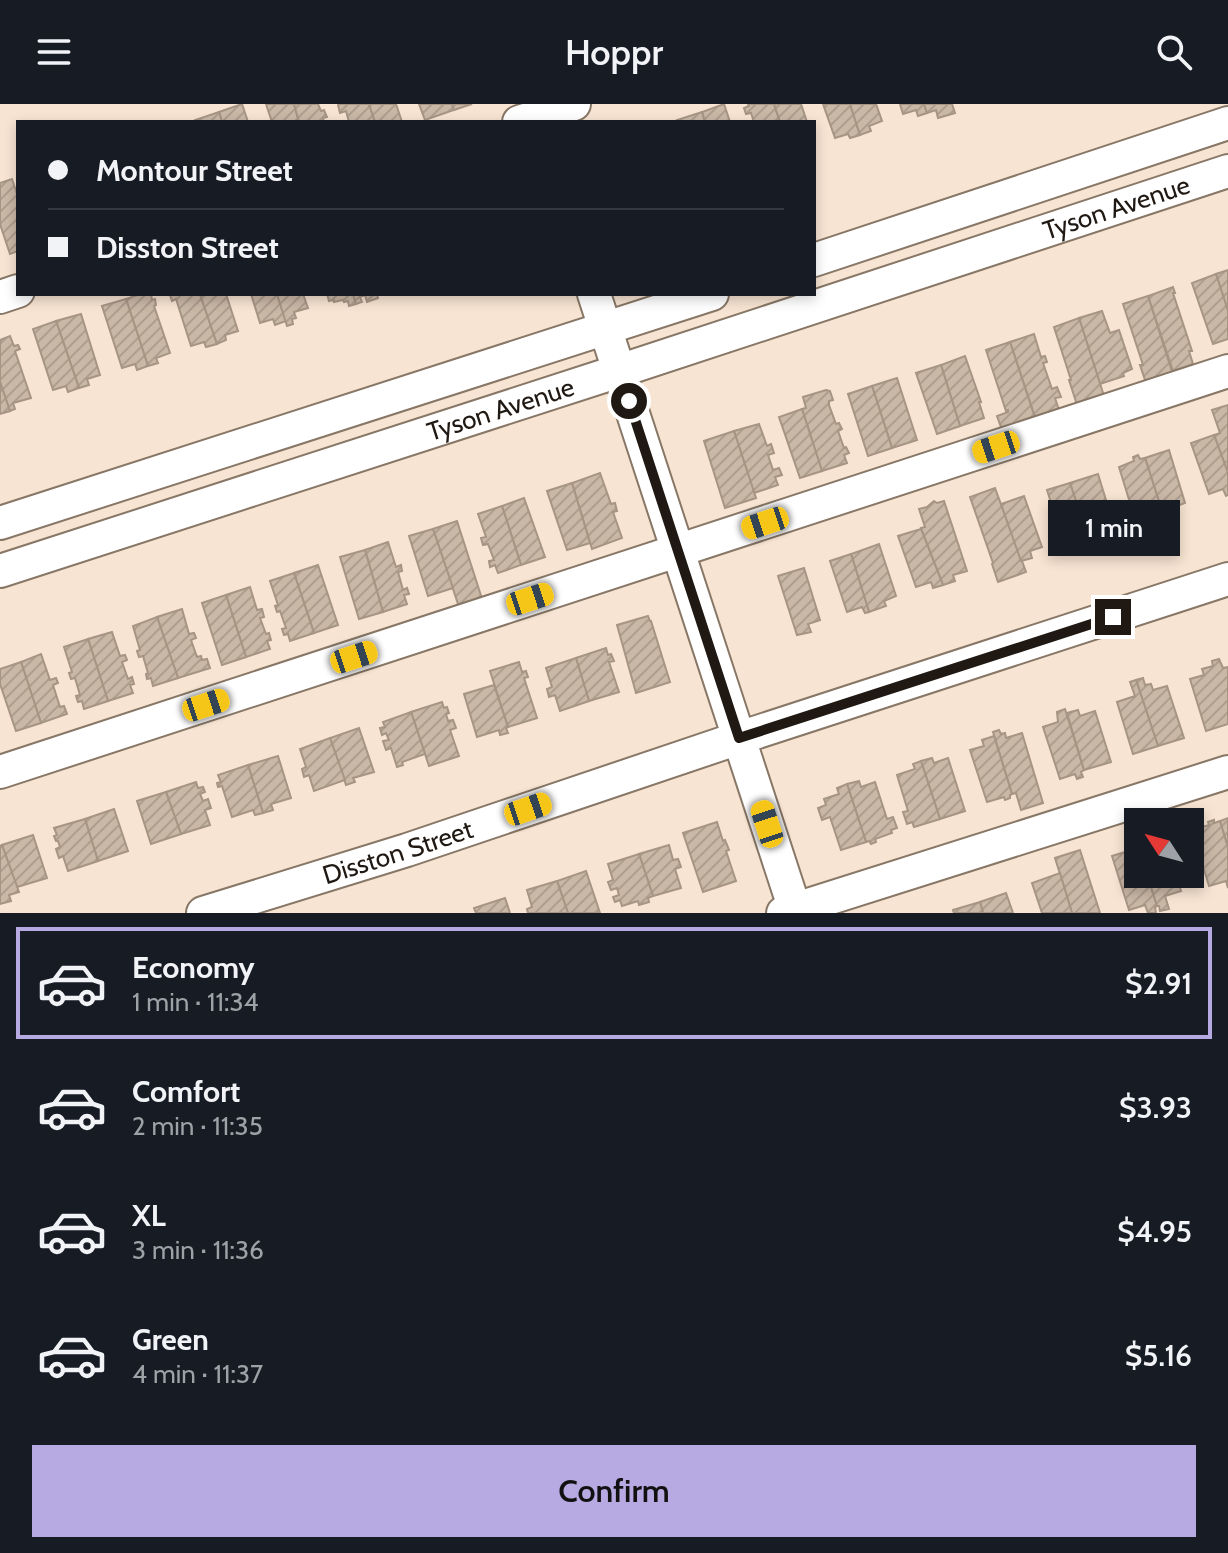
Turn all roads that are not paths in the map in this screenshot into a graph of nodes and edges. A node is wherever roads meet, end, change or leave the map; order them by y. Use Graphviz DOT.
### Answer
graph roads {
  1 [pos="574,104"];
  2 [pos="531,116"];
  3 [pos="1228,123"];
  4 [pos="1097,166"];
  5 [pos="1228,171"];
  6 [pos="1112,209"];
  7 [pos="816,259"];
  8 [pos="595,296"];
  9 [pos="706,296"];
  10 [pos="605,329"];
  11 [pos="619,371"];
  12 [pos="1228,371"];
  13 [pos="179,464"];
  14 [pos="193,508"];
  15 [pos="0,523"];
  16 [pos="678,551"];
  17 [pos="0,571"];
  18 [pos="1228,579"];
  19 [pos="739,738"];
  20 [pos="0,772"];
  21 [pos="1228,772"];
  22 [pos="791,912"];
  23 [pos="203,913"];
  1 -- 2 [label="street"];
  3 -- 4 [label="street, Tyson Avenue"];
  4 -- 6 [label="street"];
  4 -- 7 [label="street, Tyson Avenue"];
  5 -- 6 [label="street, Tyson Avenue"];
  6 -- 11 [label="street, Tyson Avenue"];
  8 -- 10 [label="street"];
  9 -- 10 [label="street, Tyson Avenue"];
  10 -- 11 [label="street"];
  10 -- 13 [label="street, Tyson Avenue"];
  11 -- 14 [label="street, Tyson Avenue"];
  11 -- 16 [label="street"];
  12 -- 16 [label="street"];
  13 -- 14 [label="street"];
  13 -- 15 [label="street, Tyson Avenue"];
  14 -- 17 [label="street, Tyson Avenue"];
  16 -- 19 [label="street"];
  16 -- 20 [label="street"];
  18 -- 19 [label="street, Disston Street"];
  19 -- 22 [label="street"];
  19 -- 23 [label="street, Disston Street"];
  21 -- 22 [label="street"];
}
